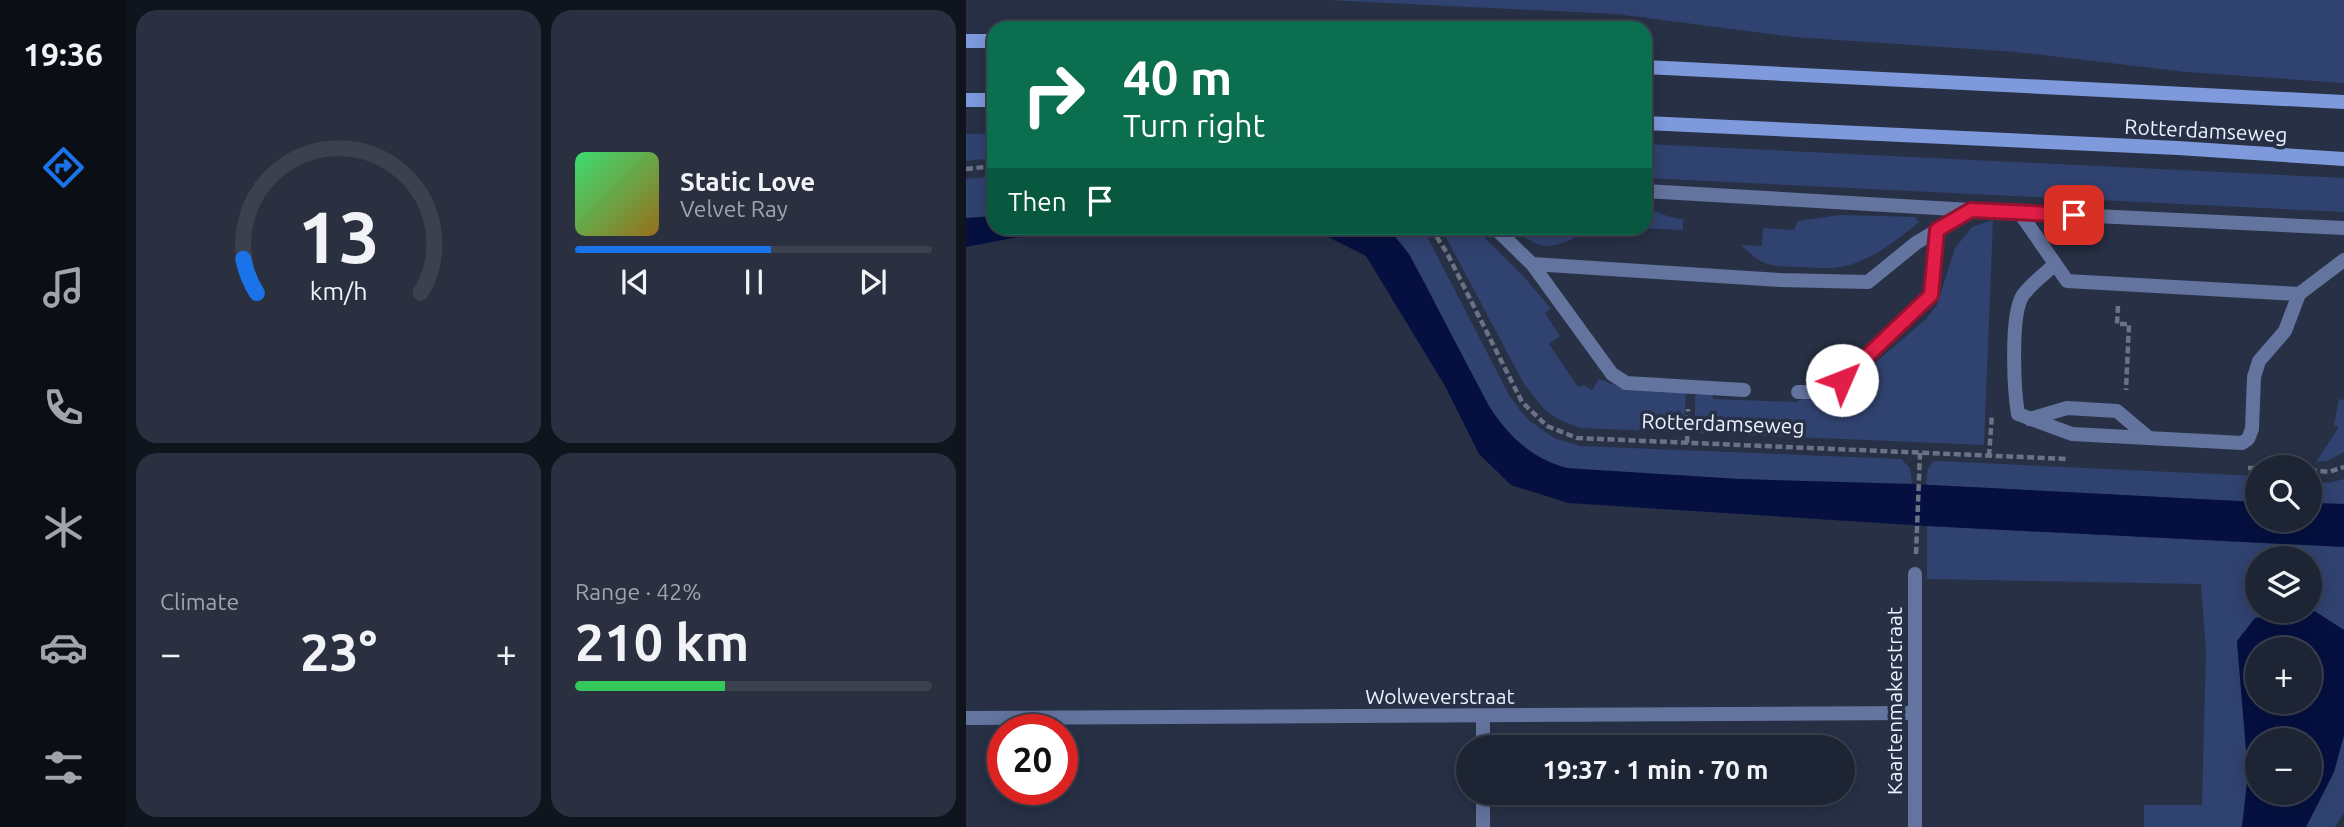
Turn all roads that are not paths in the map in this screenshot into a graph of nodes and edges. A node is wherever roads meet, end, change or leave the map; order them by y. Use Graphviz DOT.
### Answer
graph roads {
  1 [pos="966,41"];
  2 [pos="987,41"];
  3 [pos="1652,67"];
  4 [pos="966,100"];
  5 [pos="987,100"];
  6 [pos="2344,102"];
  7 [pos="1652,124"];
  8 [pos="2344,159"];
  9 [pos="1652,191"];
  10 [pos="1971,210"];
  11 [pos="2020,213"];
  12 [pos="2344,228"];
  13 [pos="1937,230"];
  14 [pos="1502,235"];
  15 [pos="2344,260"];
  16 [pos="1532,264"];
  17 [pos="2055,264"];
  18 [pos="2299,294"];
  19 [pos="1744,390"];
  20 [pos="1798,392"];
  21 [pos="2030,419"];
  22 [pos="2148,438"];
  23 [pos="1915,574"];
  24 [pos="1915,713"];
  25 [pos="1483,717"];
  26 [pos="966,718"];
  27 [pos="1483,735"];
  28 [pos="1483,805"];
  29 [pos="1483,827"];
  30 [pos="1915,827"];
  1 -- 2 [label="main road"];
  3 -- 6 [label="main road, Rotterdamseweg"];
  4 -- 5 [label="main road"];
  7 -- 8 [label="main road, Rotterdamseweg"];
  9 -- 10 [label="street"];
  10 -- 11 [label="street"];
  10 -- 13 [label="street"];
  11 -- 12 [label="street"];
  11 -- 17 [label="street"];
  13 -- 16 [label="street"];
  13 -- 20 [label="street"];
  14 -- 16 [label="street"];
  15 -- 18 [label="street"];
  16 -- 19 [label="street"];
  17 -- 18 [label="street"];
  17 -- 21 [label="street"];
  18 -- 22 [label="street"];
  21 -- 22 [label="street"];
  21 -- 22 [label="street"];
  23 -- 24 [label="street, Kaartenmakerstraat"];
  24 -- 25 [label="street, Wolweverstraat"];
  24 -- 30 [label="street, Kaartenmakerstraat"];
  25 -- 26 [label="street, Wolweverstraat"];
  25 -- 27 [label="street"];
  28 -- 29 [label="street"];
}
